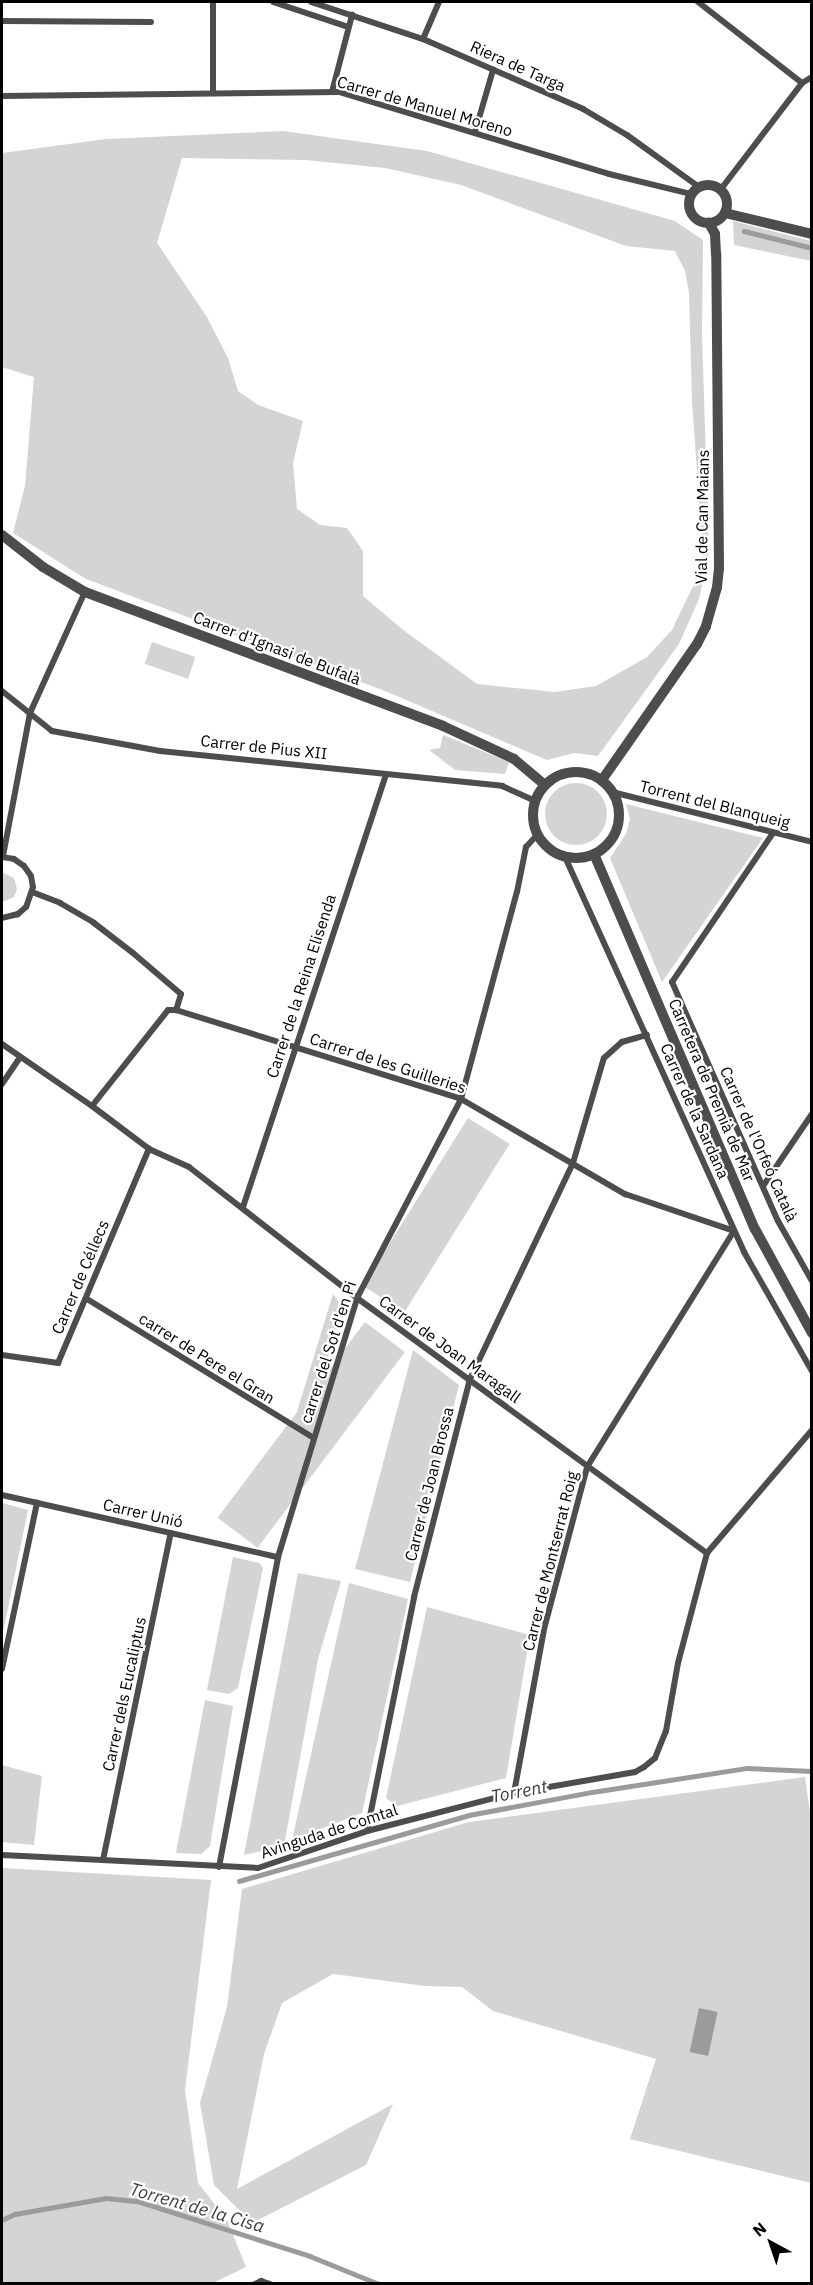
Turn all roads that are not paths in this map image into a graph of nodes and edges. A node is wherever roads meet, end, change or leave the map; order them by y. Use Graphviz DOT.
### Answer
graph roads {
  1 [pos="213,2"];
  2 [pos="273,2"];
  3 [pos="311,2"];
  4 [pos="439,2"];
  5 [pos="698,2"];
  6 [pos="352,15"];
  7 [pos="2,21"];
  8 [pos="151,22"];
  9 [pos="348,27"];
  10 [pos="423,39"];
  11 [pos="493,70"];
  12 [pos="812,77"];
  13 [pos="802,83"];
  14 [pos="213,91"];
  15 [pos="332,92"];
  16 [pos="2,96"];
  17 [pos="475,132"];
  18 [pos="721,189"];
  19 [pos="695,190"];
  20 [pos="725,213"];
  21 [pos="709,223"];
  22 [pos="812,234"];
  23 [pos="2,535"];
  24 [pos="85,592"];
  25 [pos="2,691"];
  26 [pos="30,713"];
  27 [pos="386,774"];
  28 [pos="602,780"];
  29 [pos="545,785"];
  30 [pos="612,792"];
  31 [pos="535,801"];
  32 [pos="773,833"];
  33 [pos="537,835"];
  34 [pos="812,843"];
  35 [pos="594,854"];
  36 [pos="565,856"];
  37 [pos="2,857"];
  38 [pos="32,892"];
  39 [pos="2,918"];
  40 [pos="176,1010"];
  41 [pos="647,1035"];
  42 [pos="2,1044"];
  43 [pos="295,1048"];
  44 [pos="20,1057"];
  45 [pos="2,1084"];
  46 [pos="461,1099"];
  47 [pos="92,1106"];
  48 [pos="812,1114"];
  49 [pos="149,1149"];
  50 [pos="573,1163"];
  51 [pos="763,1186"];
  52 [pos="243,1208"];
  53 [pos="734,1231"];
  54 [pos="812,1281"];
  55 [pos="357,1298"];
  56 [pos="87,1299"];
  57 [pos="812,1333"];
  58 [pos="2,1355"];
  59 [pos="812,1371"];
  60 [pos="470,1379"];
  61 [pos="812,1430"];
  62 [pos="314,1438"];
  63 [pos="587,1467"];
  64 [pos="2,1495"];
  65 [pos="37,1503"];
  66 [pos="171,1533"];
  67 [pos="707,1553"];
  68 [pos="278,1557"];
  69 [pos="2,1669"];
  70 [pos="514,1793"];
  71 [pos="367,1831"];
  72 [pos="2,1855"];
  73 [pos="103,1860"];
  74 [pos="219,1868"];
  75 [pos="260,2283"];
  76 [pos="270,2283"];
  1 -- 14 [label="street"];
  2 -- 9 [label="street"];
  3 -- 6 [label="street, Riera de Targa"];
  4 -- 10 [label="street"];
  5 -- 13 [label="street"];
  6 -- 9 [label="street"];
  6 -- 10 [label="street, Riera de Targa"];
  7 -- 8 [label="street"];
  9 -- 15 [label="street"];
  10 -- 11 [label="street, Riera de Targa"];
  11 -- 17 [label="street"];
  11 -- 19 [label="street, Riera de Targa"];
  12 -- 13 [label="street"];
  13 -- 18 [label="street"];
  14 -- 15 [label="street, Carrer de Manuel Moreno"];
  14 -- 16 [label="street, Carrer de Manuel Moreno"];
  15 -- 17 [label="street, Carrer de Manuel Moreno"];
  17 -- 19 [label="street, Carrer de Manuel Moreno"];
  18 -- 19 [label="street"];
  18 -- 20 [label="street"];
  19 -- 21 [label="street"];
  20 -- 21 [label="street"];
  20 -- 22 [label="street"];
  21 -- 28 [label="street, Vial de Can Maians"];
  23 -- 24 [label="street, Carrer d'Ignasi de Bufalà"];
  24 -- 26 [label="street"];
  24 -- 29 [label="street, Carrer d'Ignasi de Bufalà"];
  25 -- 26 [label="street, Carrer de Pius XII"];
  26 -- 27 [label="street, Carrer de Pius XII"];
  26 -- 37 [label="street"];
  27 -- 31 [label="street, Carrer de Pius XII"];
  27 -- 43 [label="street, Carrer de la Reina Elisenda"];
  28 -- 29 [label="street"];
  28 -- 30 [label="street"];
  29 -- 31 [label="street"];
  30 -- 32 [label="street, Torrent del Blanqueig"];
  30 -- 35 [label="street"];
  31 -- 33 [label="street"];
  32 -- 34 [label="street, Torrent del Blanqueig"];
  32 -- 51 [label="street, Carrer de l'Orfeó Català"];
  33 -- 36 [label="street"];
  33 -- 46 [label="street, carrer del Sot d'en Pi"];
  35 -- 36 [label="street"];
  35 -- 57 [label="street, Carretera de Premià de Mar"];
  36 -- 41 [label="street, Carrer de la Sardana"];
  37 -- 38 [label="street"];
  38 -- 39 [label="street"];
  38 -- 40 [label="street"];
  40 -- 43 [label="street, Carrer de les Guilleries"];
  40 -- 47 [label="street"];
  41 -- 50 [label="street, Carrer de Joan Brossa"];
  41 -- 53 [label="street, Carrer de la Sardana"];
  42 -- 44 [label="street, Carrer de Joan Maragall"];
  43 -- 46 [label="street, Carrer de les Guilleries"];
  43 -- 52 [label="street, Carrer de la Reina Elisenda"];
  44 -- 45 [label="street"];
  44 -- 47 [label="street, Carrer de Joan Maragall"];
  46 -- 50 [label="street, Carrer de les Guilleries"];
  46 -- 55 [label="street, carrer del Sot d'en Pi"];
  47 -- 49 [label="street, Carrer de Joan Maragall"];
  48 -- 51 [label="street"];
  49 -- 52 [label="street, Carrer de Joan Maragall"];
  49 -- 56 [label="street, Carrer de Céllecs"];
  50 -- 53 [label="street, Carrer de les Guilleries"];
  50 -- 60 [label="street, Carrer de Joan Brossa"];
  51 -- 54 [label="street, Carrer de l'Orfeó Català"];
  52 -- 55 [label="street, Carrer de Joan Maragall"];
  53 -- 59 [label="street, Carrer de la Sardana"];
  53 -- 63 [label="street, Carrer de Montserrat Roig"];
  55 -- 60 [label="street, Carrer de Joan Maragall"];
  55 -- 62 [label="street, carrer del Sot d'en Pi"];
  56 -- 58 [label="street, Carrer de Céllecs"];
  56 -- 62 [label="street, carrer de Pere el Gran"];
  60 -- 63 [label="street, Carrer de Joan Maragall"];
  60 -- 71 [label="street, Carrer de Joan Brossa"];
  61 -- 67 [label="street"];
  62 -- 68 [label="street, carrer del Sot d'en Pi"];
  63 -- 67 [label="street, Carrer de Joan Maragall"];
  63 -- 70 [label="street, Carrer de Montserrat Roig"];
  64 -- 65 [label="street, Carrer Unió"];
  65 -- 66 [label="street, Carrer Unió"];
  65 -- 69 [label="street"];
  66 -- 68 [label="street, Carrer Unió"];
  66 -- 73 [label="street, Carrer dels Eucaliptus"];
  67 -- 70 [label="street, Avinguda de Comtal"];
  68 -- 74 [label="street, carrer del Sot d'en Pi"];
  70 -- 71 [label="street, Avinguda de Comtal"];
  71 -- 74 [label="street, Avinguda de Comtal"];
  72 -- 73 [label="street, Avinguda de Comtal"];
  73 -- 74 [label="street, Avinguda de Comtal"];
  75 -- 76 [label="street"];
}
